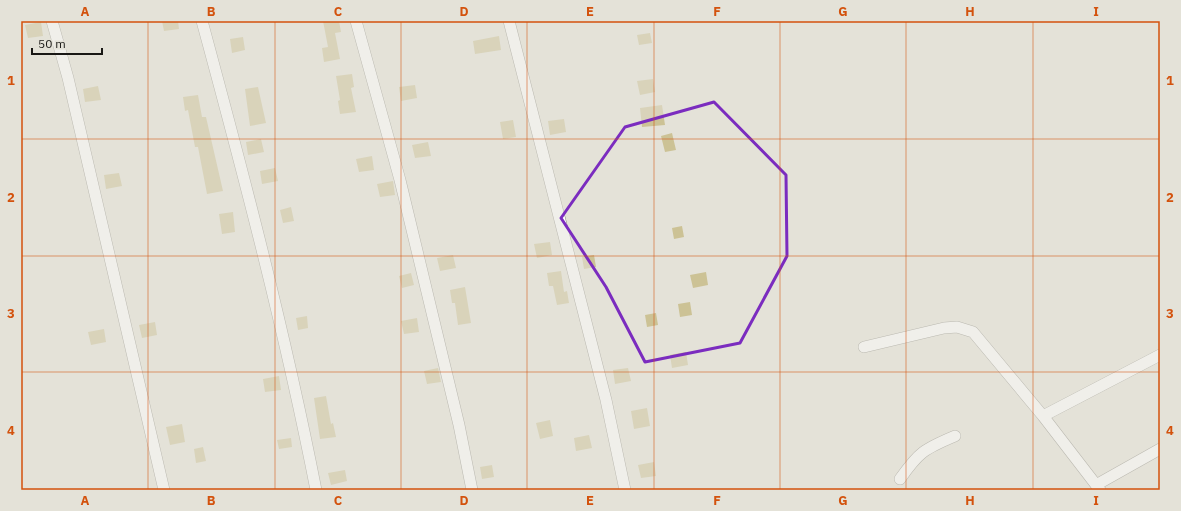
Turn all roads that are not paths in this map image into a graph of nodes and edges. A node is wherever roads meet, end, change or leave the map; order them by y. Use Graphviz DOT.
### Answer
graph roads {
  1 [pos="52,21"];
  2 [pos="202,21"];
  3 [pos="356,21"];
  4 [pos="509,21"];
  5 [pos="864,347"];
  6 [pos="1160,355"];
  7 [pos="1043,416"];
  8 [pos="955,436"];
  9 [pos="1160,449"];
  10 [pos="900,479"];
  11 [pos="1098,488"];
  12 [pos="164,490"];
  13 [pos="316,490"];
  14 [pos="472,490"];
  15 [pos="625,490"];
  1 -- 12 [label="street"];
  2 -- 13 [label="street"];
  3 -- 14 [label="street"];
  4 -- 15 [label="street"];
  5 -- 7 [label="street"];
  6 -- 7 [label="street"];
  7 -- 11 [label="street"];
  8 -- 10 [label="street"];
  9 -- 11 [label="street"];
}
